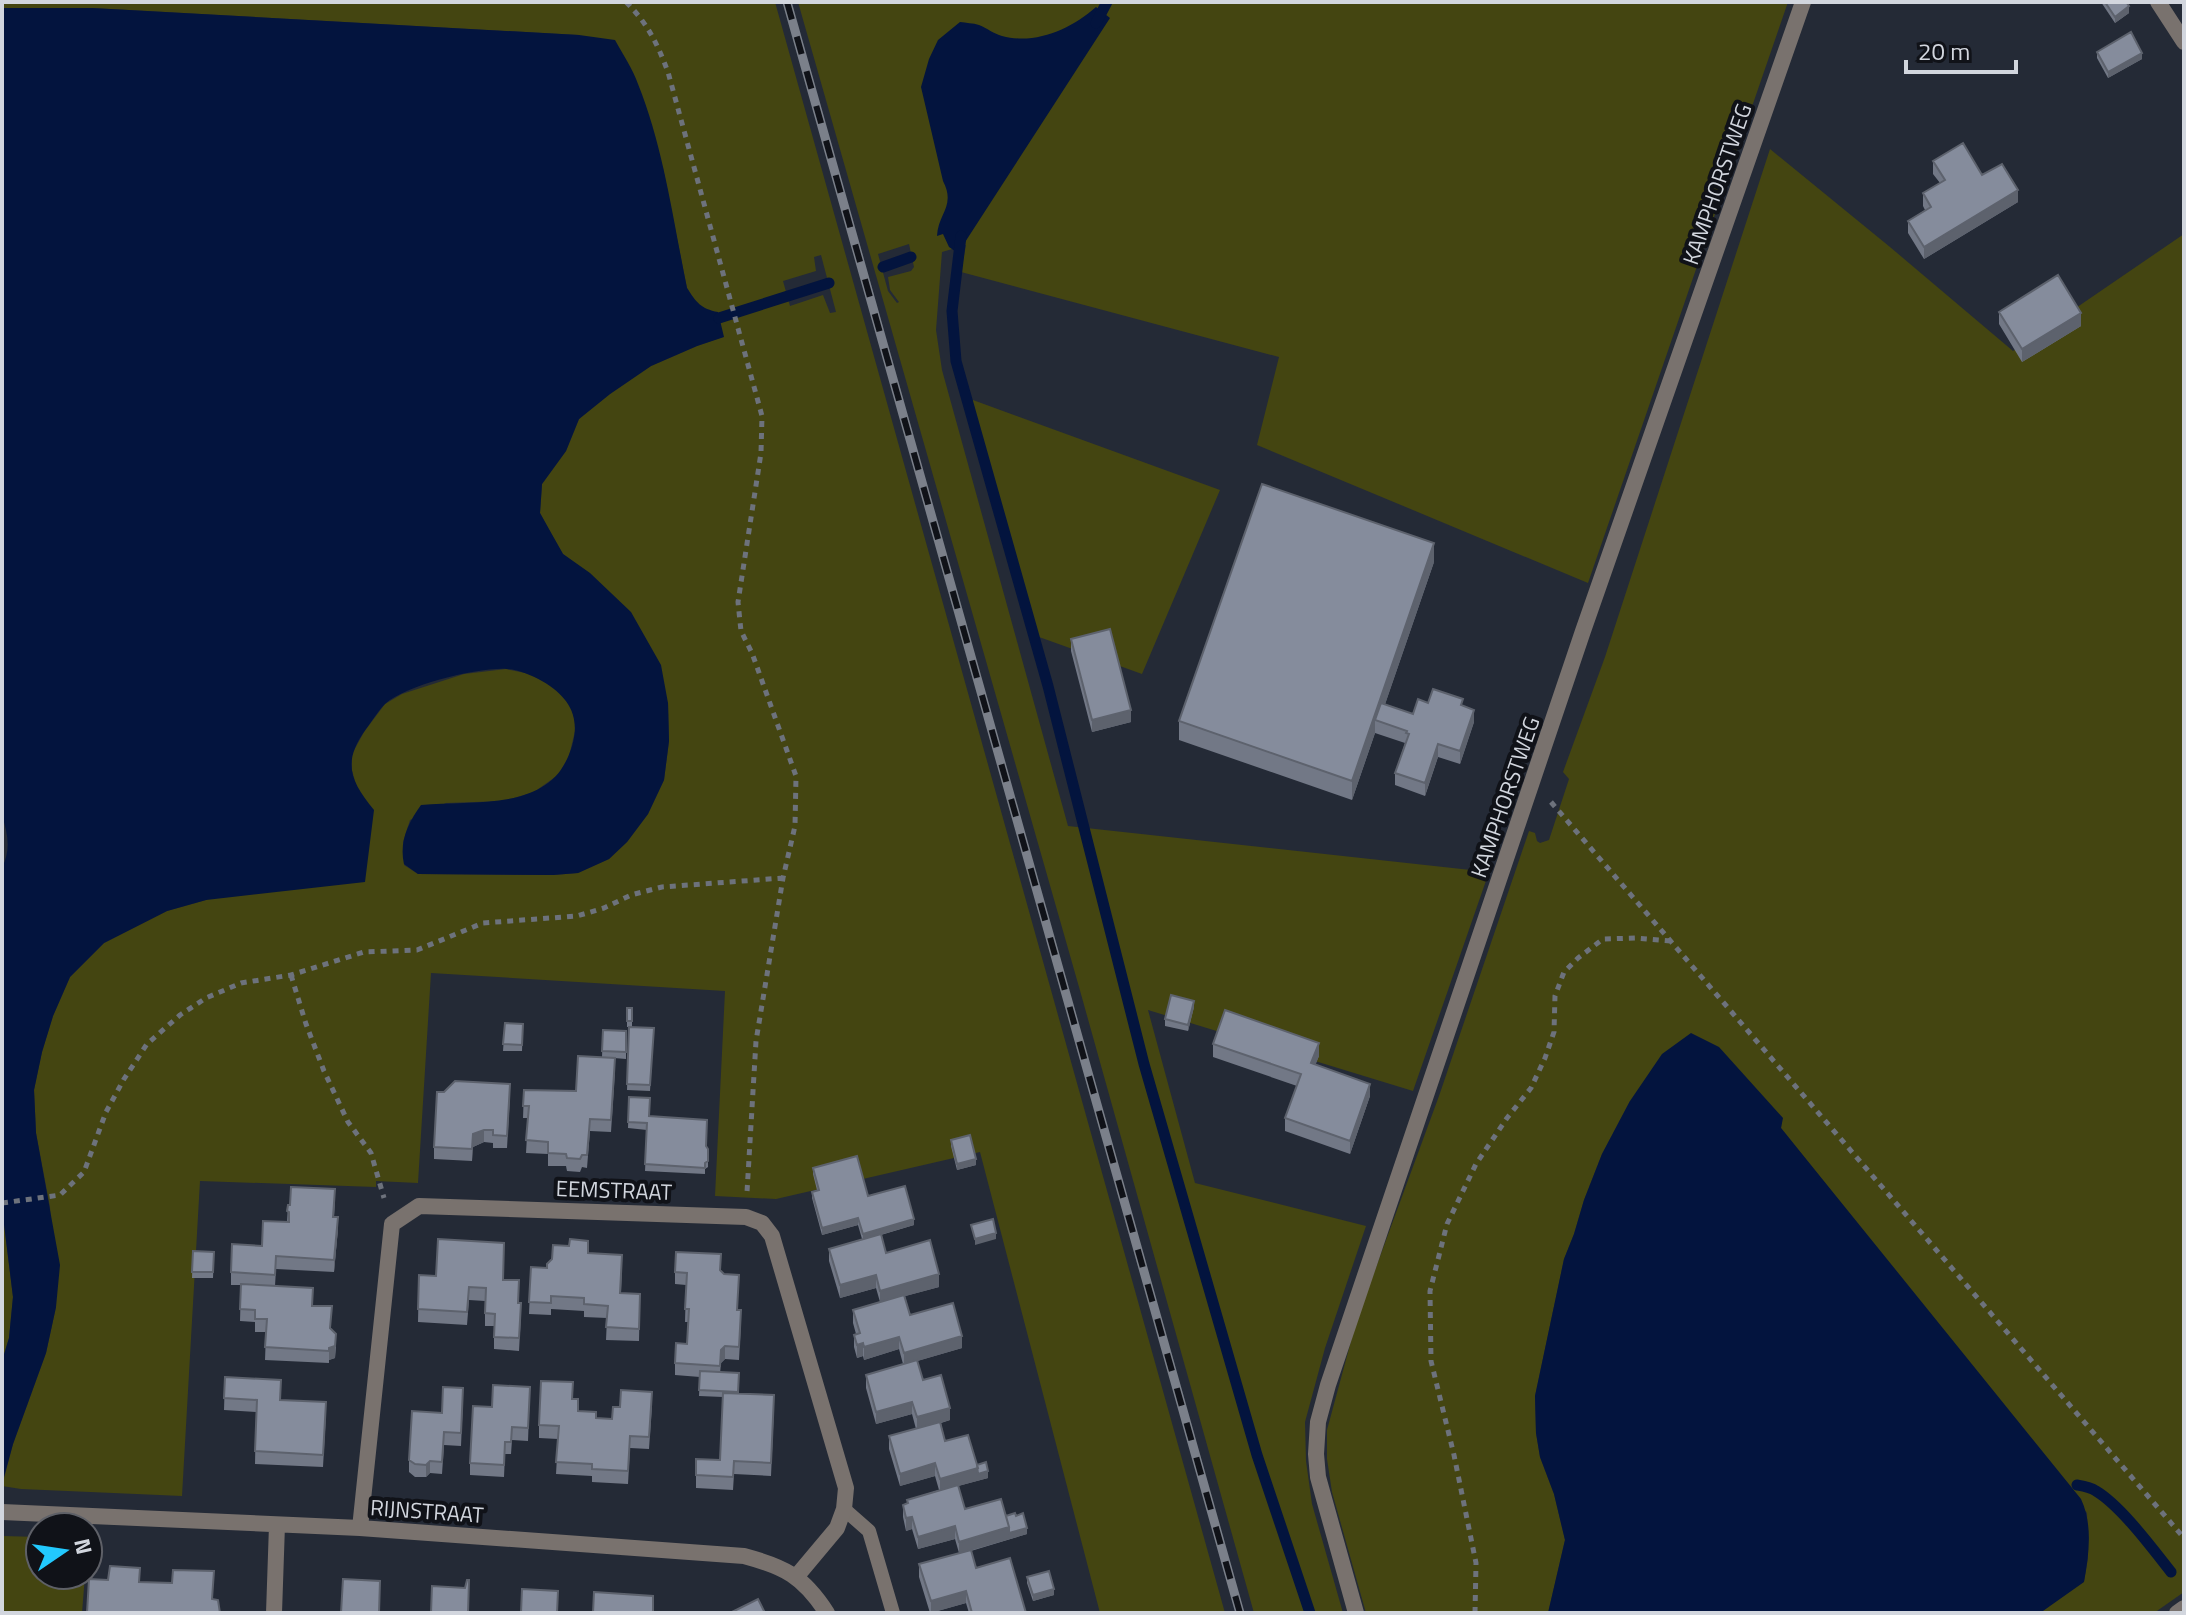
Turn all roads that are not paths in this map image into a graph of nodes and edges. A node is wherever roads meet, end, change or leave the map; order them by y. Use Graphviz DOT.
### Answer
graph roads {
  1 [pos="1803,2"];
  2 [pos="2158,2"];
  3 [pos="2184,42"];
  4 [pos="844,1509"];
  5 [pos="2,1512"];
  6 [pos="277,1525"];
  7 [pos="360,1528"];
  8 [pos="796,1577"];
  9 [pos="2184,1608"];
  10 [pos="274,1613"];
  11 [pos="827,1613"];
  12 [pos="893,1613"];
  13 [pos="1356,1613"];
  14 [pos="2177,1613"];
  1 -- 13 [label="street, KAMPHORSTWEG"];
  2 -- 3 [label="street"];
  4 -- 7 [label="street, EEMSTRAAT"];
  4 -- 8 [label="street"];
  4 -- 12 [label="lane"];
  5 -- 6 [label="street, RIJNSTRAAT"];
  6 -- 7 [label="street, RIJNSTRAAT"];
  6 -- 10 [label="street"];
  7 -- 8 [label="street, RIJNSTRAAT"];
  8 -- 11 [label="street, RIJNSTRAAT"];
  9 -- 14 [label="street"];
}
